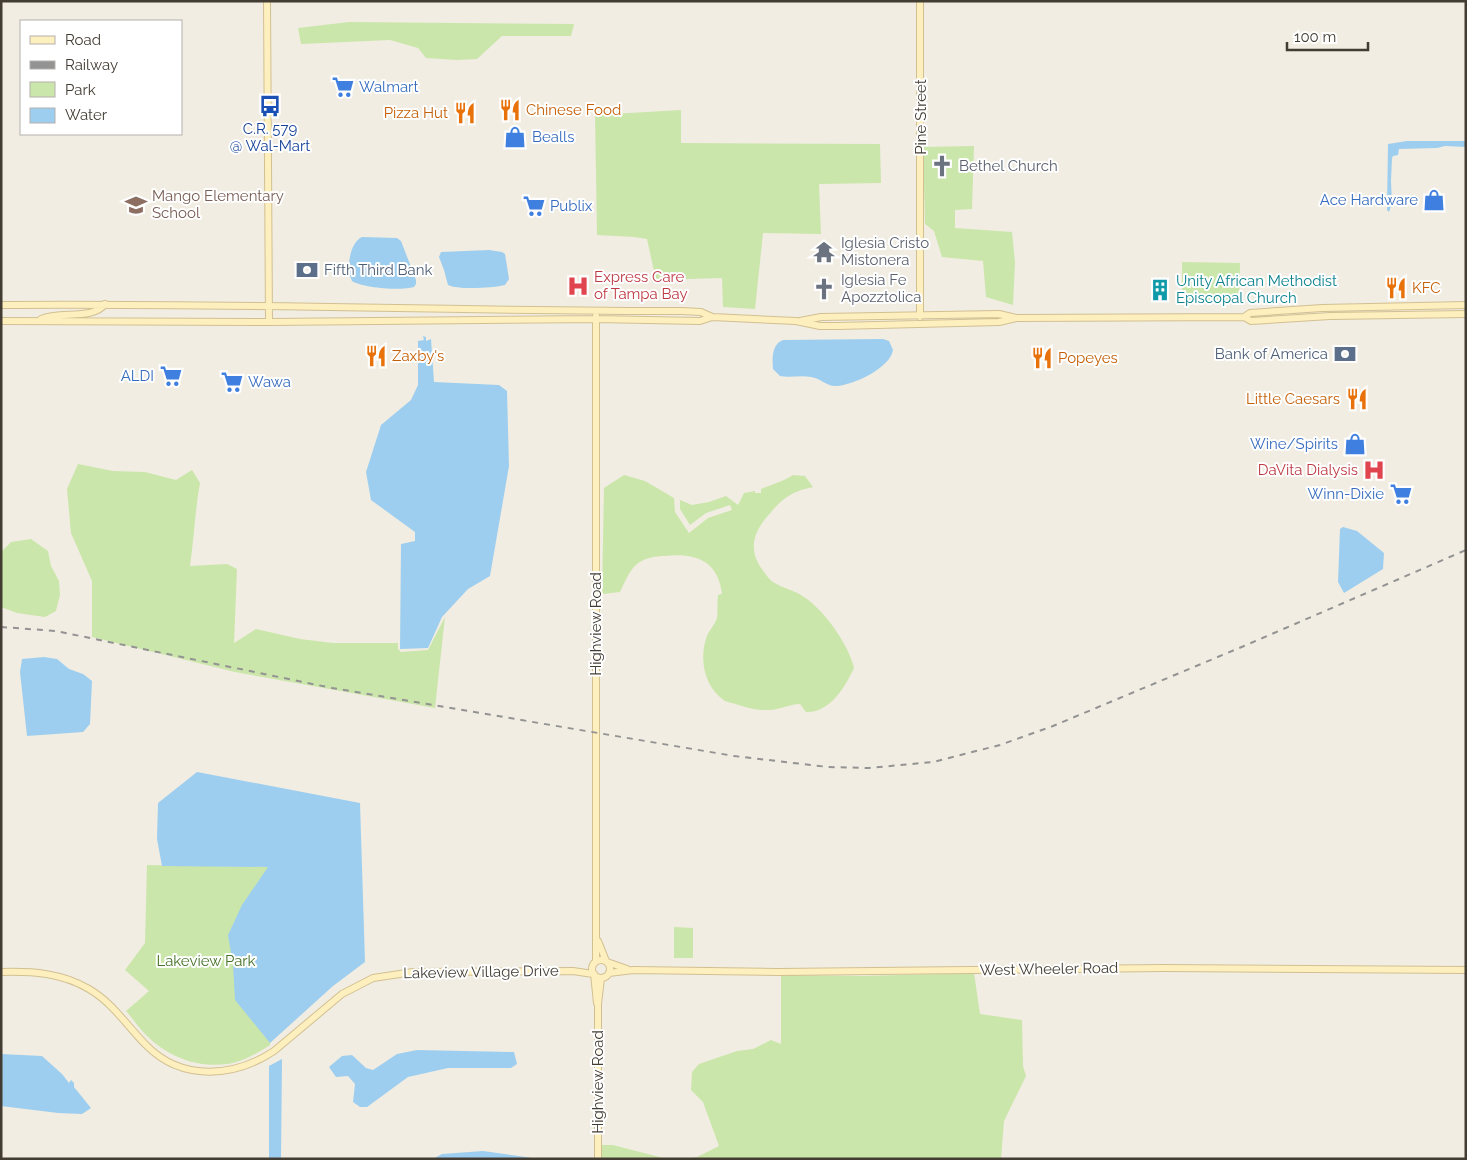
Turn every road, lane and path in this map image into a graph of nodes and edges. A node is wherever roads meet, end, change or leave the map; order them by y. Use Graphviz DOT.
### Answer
graph roads {
  1 [pos="267,1"];
  2 [pos="920,1"];
  3 [pos="106,304"];
  4 [pos="1,305"];
  5 [pos="1466,305"];
  6 [pos="269,306"];
  7 [pos="596,310"];
  8 [pos="920,314"];
  9 [pos="1466,314"];
  10 [pos="712,317"];
  11 [pos="1244,317"];
  12 [pos="1016,318"];
  13 [pos="596,319"];
  14 [pos="38,320"];
  15 [pos="1,321"];
  16 [pos="796,321"];
  17 [pos="269,322"];
  18 [pos="920,323"];
  19 [pos="597,937"];
  20 [pos="595,962"];
  21 [pos="606,962"];
  22 [pos="633,970"];
  23 [pos="1466,970"];
  24 [pos="573,971"];
  25 [pos="1,972"];
  26 [pos="608,973"];
  27 [pos="593,974"];
  28 [pos="602,978"];
  29 [pos="598,1004"];
  30 [pos="598,1159"];
  1 -- 6 [label="main road"];
  2 -- 8 [label="main road, Pine Street"];
  3 -- 4 [label="main road"];
  3 -- 6 [label="main road"];
  3 -- 14 [label="main road"];
  5 -- 11 [label="main road"];
  6 -- 7 [label="main road"];
  6 -- 17 [label="main road"];
  7 -- 10 [label="main road"];
  7 -- 13 [label="main road, Highview Road"];
  8 -- 12 [label="main road"];
  8 -- 16 [label="main road"];
  8 -- 18 [label="main road, Pine Street"];
  9 -- 11 [label="main road"];
  10 -- 13 [label="main road"];
  10 -- 16 [label="main road"];
  11 -- 12 [label="main road"];
  12 -- 18 [label="main road"];
  13 -- 17 [label="main road"];
  13 -- 19 [label="main road, Highview Road"];
  14 -- 15 [label="main road"];
  14 -- 17 [label="main road"];
  16 -- 18 [label="main road"];
  19 -- 20 [label="main road, Highview Road"];
  19 -- 21 [label="main road, Highview Road"];
  20 -- 21 [label="main road"];
  20 -- 24 [label="main road, Lakeview Village Drive"];
  20 -- 27 [label="main road"];
  21 -- 22 [label="main road, West Wheeler Road"];
  21 -- 26 [label="main road"];
  22 -- 23 [label="main road, West Wheeler Road"];
  22 -- 26 [label="main road, West Wheeler Road"];
  24 -- 25 [label="main road, Lakeview Village Drive"];
  24 -- 27 [label="main road, Lakeview Village Drive"];
  26 -- 28 [label="main road"];
  27 -- 28 [label="main road"];
  27 -- 29 [label="main road, Highview Road"];
  28 -- 29 [label="main road, Highview Road"];
  29 -- 30 [label="main road, Highview Road"];
}
